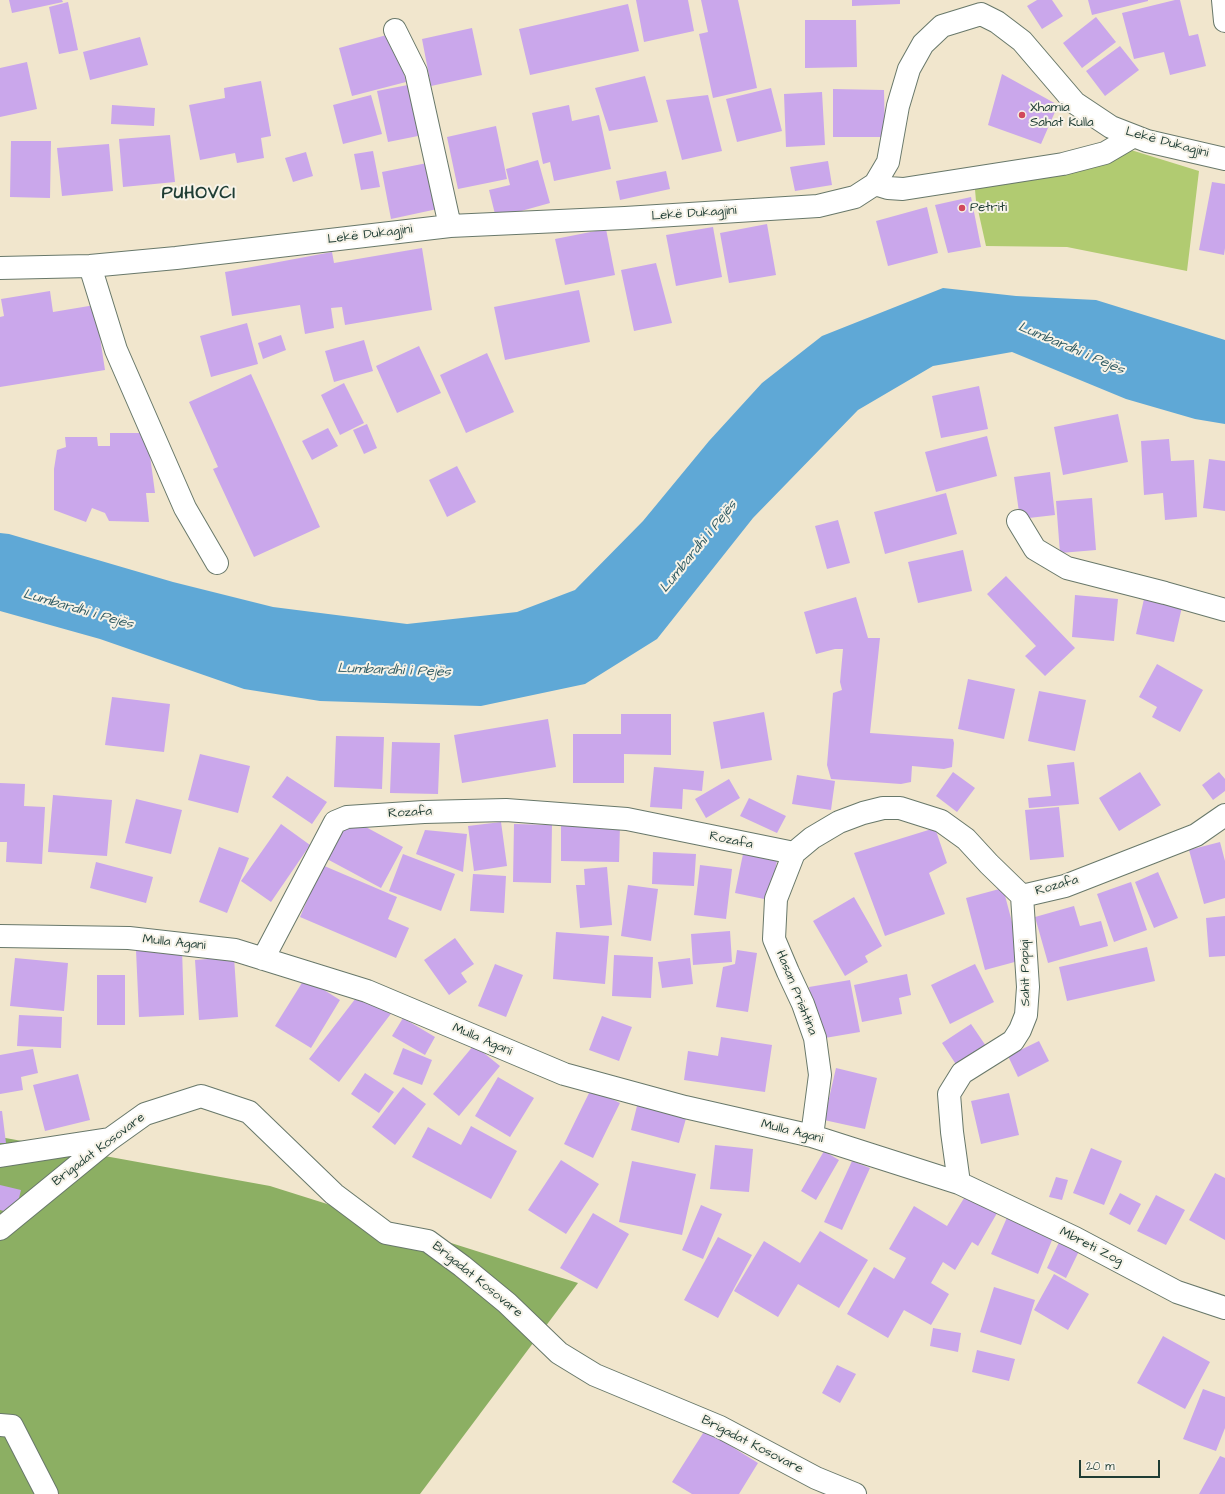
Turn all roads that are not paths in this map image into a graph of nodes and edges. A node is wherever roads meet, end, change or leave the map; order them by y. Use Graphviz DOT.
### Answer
graph roads {
  1 [pos="1223,0"];
  2 [pos="980,7"];
  3 [pos="1225,21"];
  4 [pos="395,30"];
  5 [pos="1134,136"];
  6 [pos="1225,159"];
  7 [pos="875,184"];
  8 [pos="450,226"];
  9 [pos="90,266"];
  10 [pos="0,268"];
  11 [pos="1018,521"];
  12 [pos="216,563"];
  13 [pos="1225,610"];
  14 [pos="1225,815"];
  15 [pos="794,853"];
  16 [pos="1022,896"];
  17 [pos="0,936"];
  18 [pos="263,959"];
  19 [pos="812,1136"];
  20 [pos="110,1139"];
  21 [pos="0,1156"];
  22 [pos="959,1182"];
  23 [pos="0,1229"];
  24 [pos="1225,1308"];
  25 [pos="0,1425"];
  26 [pos="47,1494"];
  27 [pos="856,1494"];
  1 -- 3 [label="street"];
  2 -- 5 [label="street, Lekë Dukagjini"];
  2 -- 7 [label="street, Lekë Dukagjini"];
  4 -- 8 [label="street"];
  5 -- 6 [label="street, Lekë Dukagjini"];
  5 -- 7 [label="street"];
  7 -- 8 [label="street, Lekë Dukagjini"];
  8 -- 9 [label="street, Lekë Dukagjini"];
  9 -- 10 [label="street, Lekë Dukagjini"];
  9 -- 12 [label="street"];
  11 -- 13 [label="street"];
  14 -- 16 [label="street, Rozafa"];
  15 -- 16 [label="street, Rozafa"];
  15 -- 18 [label="street, Rozafa"];
  15 -- 19 [label="street, Hasan Prishtina"];
  16 -- 22 [label="street, Sahit Papiqi"];
  17 -- 18 [label="street, Mulla Agani"];
  18 -- 19 [label="street, Mulla Agani"];
  19 -- 22 [label="street, Mulla Agani"];
  20 -- 21 [label="street"];
  20 -- 23 [label="street, Brigadat Kosovare"];
  20 -- 27 [label="street, Brigadat Kosovare"];
  22 -- 24 [label="street, Mbreti Zog"];
  25 -- 26 [label="street"];
}
